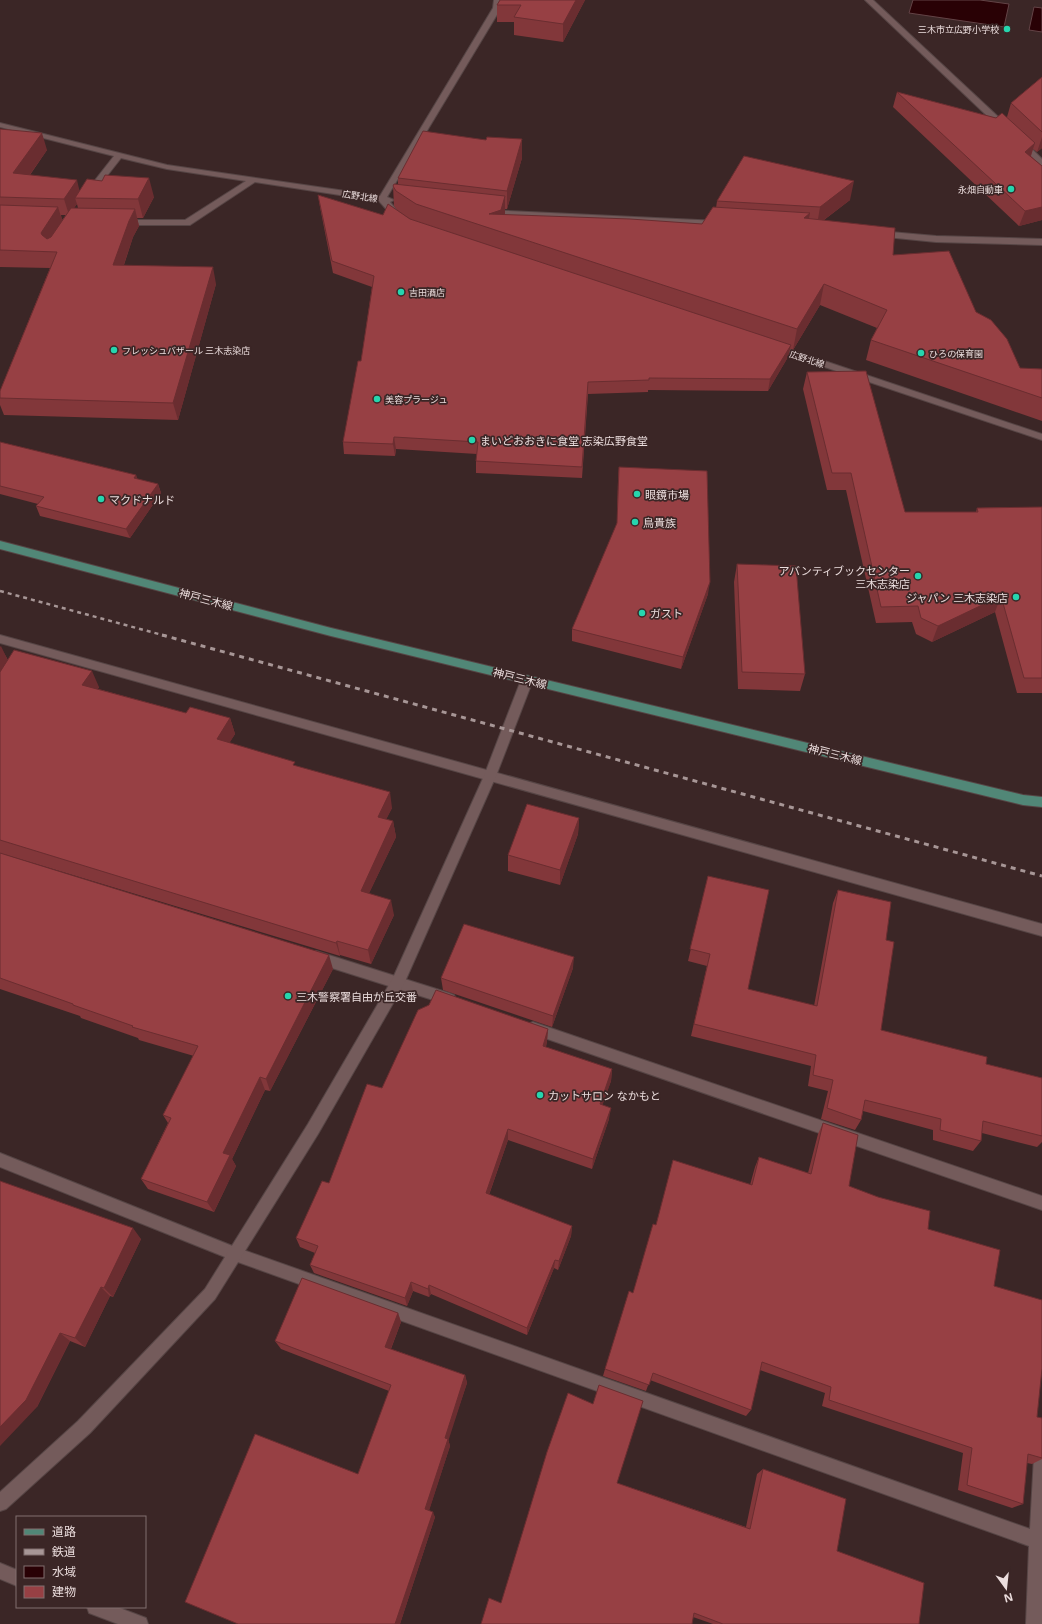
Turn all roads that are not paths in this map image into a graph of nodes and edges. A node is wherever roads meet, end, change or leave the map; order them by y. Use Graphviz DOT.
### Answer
graph roads {
  1 [pos="498,0"];
  2 [pos="870,0"];
  3 [pos="0,125"];
  4 [pos="119,155"];
  5 [pos="1042,163"];
  6 [pos="253,180"];
  7 [pos="382,199"];
  8 [pos="85,201"];
  9 [pos="397,201"];
  10 [pos="480,210"];
  11 [pos="404,221"];
  12 [pos="111,222"];
  13 [pos="731,224"];
  14 [pos="873,234"];
  15 [pos="1042,242"];
  16 [pos="762,344"];
  17 [pos="1042,437"];
  18 [pos="0,545"];
  19 [pos="0,639"];
  20 [pos="28,646"];
  21 [pos="20,659"];
  22 [pos="527,680"];
  23 [pos="490,776"];
  24 [pos="1042,802"];
  25 [pos="1042,930"];
  26 [pos="300,952"];
  27 [pos="398,982"];
  28 [pos="458,1002"];
  29 [pos="518,1023"];
  30 [pos="0,1160"];
  31 [pos="1042,1203"];
  32 [pos="234,1254"];
  33 [pos="1042,1456"];
  34 [pos="0,1503"];
  35 [pos="1037,1540"];
  36 [pos="0,1571"];
  37 [pos="16,1578"];
  38 [pos="98,1608"];
  39 [pos="140,1624"];
  40 [pos="1034,1624"];
  1 -- 7 [label="street"];
  2 -- 5 [label="street"];
  3 -- 4 [label="street, 広野北線"];
  4 -- 6 [label="street, 広野北線"];
  4 -- 8 [label="street"];
  6 -- 7 [label="street, 広野北線"];
  6 -- 12 [label="street"];
  7 -- 9 [label="street"];
  7 -- 11 [label="street, 広野北線"];
  10 -- 13 [label="street"];
  14 -- 15 [label="street"];
  16 -- 17 [label="street, 広野北線"];
  18 -- 22 [label="main road, 神戸三木線"];
  19 -- 20 [label="street"];
  20 -- 21 [label="street"];
  20 -- 23 [label="street"];
  22 -- 23 [label="street"];
  22 -- 24 [label="main road, 神戸三木線"];
  23 -- 25 [label="street"];
  23 -- 27 [label="street"];
  26 -- 27 [label="street"];
  27 -- 28 [label="street"];
  27 -- 32 [label="street"];
  29 -- 31 [label="street"];
  30 -- 32 [label="street"];
  32 -- 34 [label="street"];
  32 -- 35 [label="street"];
  33 -- 35 [label="street"];
  35 -- 40 [label="street"];
  36 -- 37 [label="street"];
  38 -- 39 [label="street"];
}
